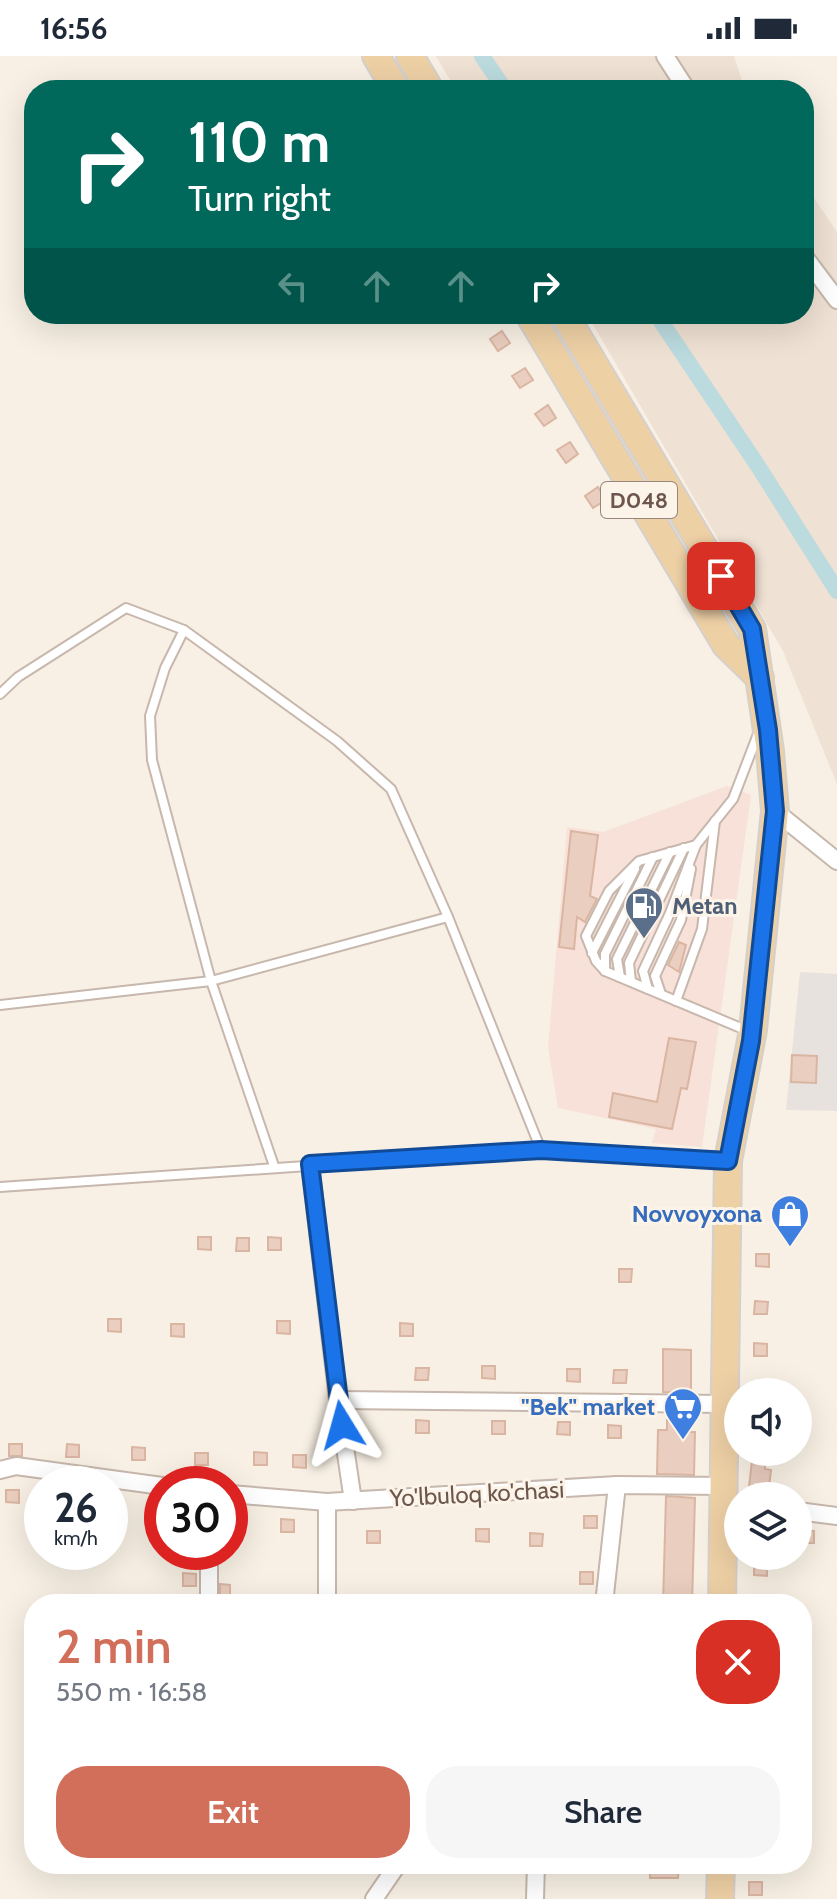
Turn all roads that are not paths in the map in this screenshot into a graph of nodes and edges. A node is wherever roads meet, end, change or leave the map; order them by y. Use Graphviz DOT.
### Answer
graph roads {
  1 [pos="376,56"];
  2 [pos="410,56"];
  3 [pos="665,56"];
  4 [pos="390,80"];
  5 [pos="424,80"];
  6 [pos="681,80"];
  7 [pos="814,269"];
  8 [pos="837,300"];
  9 [pos="535,324"];
  10 [pos="570,324"];
  11 [pos="184,630"];
  12 [pos="760,678"];
  13 [pos="0,694"];
  14 [pos="765,710"];
  15 [pos="775,811"];
  16 [pos="715,821"];
  17 [pos="696,845"];
  18 [pos="684,848"];
  19 [pos="670,852"];
  20 [pos="653,857"];
  21 [pos="639,861"];
  22 [pos="837,861"];
  23 [pos="448,917"];
  24 [pos="592,954"];
  25 [pos="605,971"];
  26 [pos="620,977"];
  27 [pos="211,981"];
  28 [pos="631,981"];
  29 [pos="648,989"];
  30 [pos="661,994"];
  31 [pos="676,1001"];
  32 [pos="0,1005"];
  33 [pos="752,1033"];
  34 [pos="541,1150"];
  35 [pos="728,1161"];
  36 [pos="310,1164"];
  37 [pos="274,1166"];
  38 [pos="0,1187"];
  39 [pos="725,1378"];
  40 [pos="338,1400"];
  41 [pos="724,1404"];
  42 [pos="0,1470"];
  43 [pos="144,1484"];
  44 [pos="617,1485"];
  45 [pos="248,1495"];
  46 [pos="724,1497"];
  47 [pos="353,1501"];
  48 [pos="327,1502"];
  49 [pos="812,1513"];
  50 [pos="837,1516"];
  51 [pos="209,1570"];
  52 [pos="724,1570"];
  53 [pos="209,1594"];
  54 [pos="327,1594"];
  55 [pos="605,1594"];
  56 [pos="723,1594"];
  57 [pos="391,1874"];
  58 [pos="536,1874"];
  59 [pos="721,1874"];
  60 [pos="374,1899"];
  61 [pos="535,1899"];
  62 [pos="720,1899"];
  1 -- 4 [label="main road"];
  2 -- 5 [label="main road"];
  3 -- 6 [label="street"];
  7 -- 8 [label="street"];
  9 -- 12 [label="main road, D048"];
  10 -- 12 [label="main road, D048"];
  11 -- 13 [label="lane"];
  11 -- 23 [label="lane"];
  11 -- 27 [label="lane"];
  12 -- 14 [label="main road, D048"];
  14 -- 15 [label="main road, D048"];
  14 -- 16 [label="lane"];
  15 -- 22 [label="street"];
  15 -- 33 [label="main road, D048"];
  16 -- 17 [label="lane"];
  16 -- 31 [label="lane"];
  17 -- 18 [label="lane"];
  17 -- 29 [label="lane"];
  17 -- 30 [label="lane"];
  18 -- 19 [label="lane"];
  18 -- 28 [label="lane"];
  19 -- 20 [label="lane"];
  19 -- 26 [label="lane"];
  20 -- 21 [label="lane"];
  20 -- 25 [label="lane"];
  21 -- 24 [label="lane"];
  21 -- 24 [label="lane"];
  23 -- 27 [label="lane"];
  23 -- 34 [label="lane"];
  24 -- 25 [label="lane"];
  25 -- 26 [label="lane"];
  26 -- 28 [label="lane"];
  27 -- 32 [label="lane"];
  27 -- 37 [label="lane"];
  28 -- 29 [label="lane"];
  29 -- 30 [label="lane"];
  30 -- 31 [label="lane"];
  31 -- 33 [label="lane"];
  33 -- 35 [label="main road, D048"];
  34 -- 35 [label="lane"];
  34 -- 36 [label="lane"];
  35 -- 39 [label="main road, D048"];
  36 -- 37 [label="lane"];
  36 -- 40 [label="street"];
  37 -- 38 [label="lane"];
  40 -- 41 [label="street"];
  40 -- 47 [label="street"];
  42 -- 43 [label="street"];
  44 -- 46 [label="street, Yo'lbuloq ko'chasi"];
  44 -- 47 [label="street, Yo'lbuloq ko'chasi"];
  44 -- 55 [label="street"];
  45 -- 48 [label="street, Yo'lbuloq ko'chasi"];
  47 -- 48 [label="street, Yo'lbuloq ko'chasi"];
  48 -- 54 [label="street"];
  49 -- 50 [label="street"];
  51 -- 53 [label="street"];
  52 -- 56 [label="main road, D048"];
  57 -- 60 [label="street"];
  58 -- 61 [label="street"];
  59 -- 62 [label="main road"];
}
